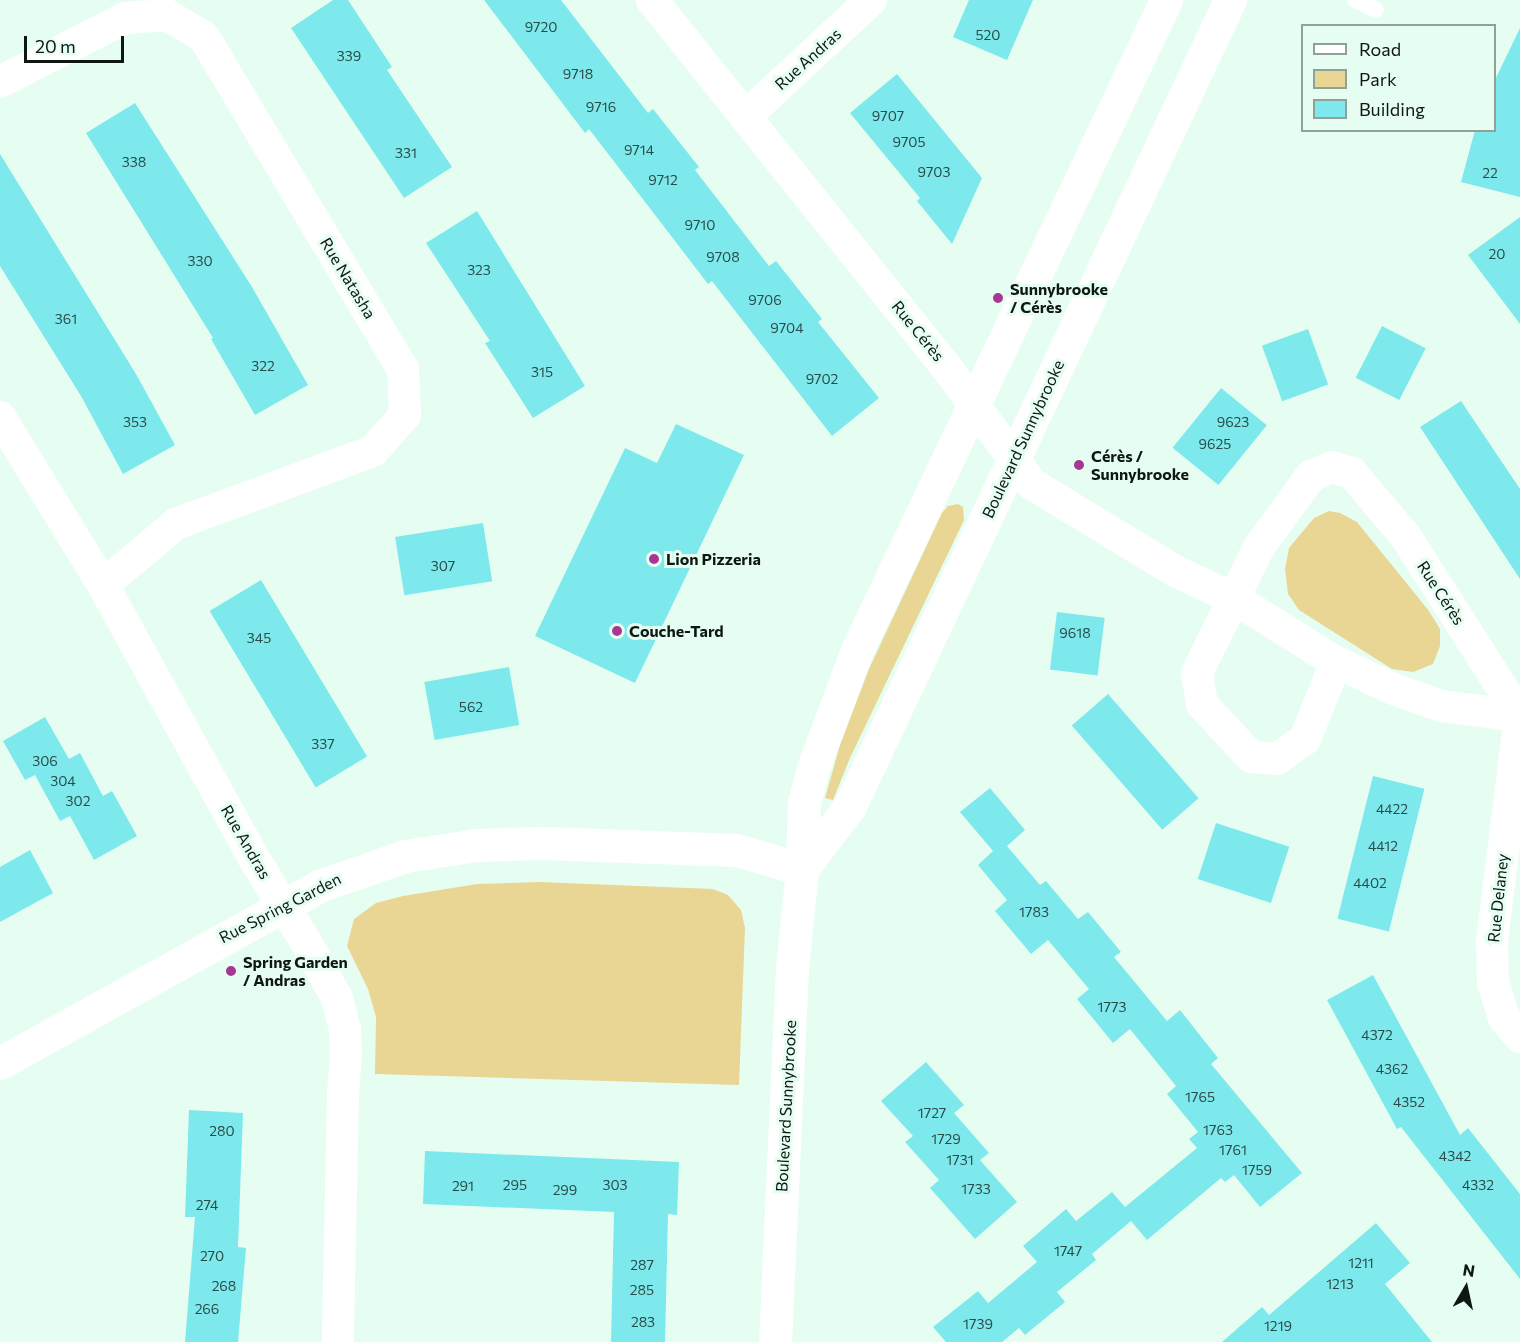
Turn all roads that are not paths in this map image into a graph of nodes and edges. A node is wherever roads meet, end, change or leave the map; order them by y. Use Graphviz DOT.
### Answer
graph roads {
  1 [pos="652,0"];
  2 [pos="870,0"];
  3 [pos="1166,0"];
  4 [pos="1230,0"];
  5 [pos="1355,0"];
  6 [pos="1377,10"];
  7 [pos="0,82"];
  8 [pos="745,117"];
  9 [pos="974,408"];
  10 [pos="0,417"];
  11 [pos="1013,460"];
  12 [pos="103,585"];
  13 [pos="1235,599"];
  14 [pos="1336,662"];
  15 [pos="1520,716"];
  16 [pos="802,869"];
  17 [pos="284,905"];
  18 [pos="1520,1037"];
  19 [pos="0,1063"];
  20 [pos="338,1342"];
  21 [pos="775,1342"];
  1 -- 8 [label="street, Rue Cérès"];
  2 -- 8 [label="street, Rue Andras"];
  3 -- 9 [label="street, Boulevard Sunnybrooke"];
  4 -- 11 [label="street, Boulevard Sunnybrooke"];
  5 -- 6 [label="lane"];
  7 -- 12 [label="street, Rue Natasha"];
  8 -- 9 [label="street, Rue Cérès"];
  9 -- 11 [label="street, Rue Cérès"];
  9 -- 16 [label="street, Boulevard Sunnybrooke"];
  10 -- 12 [label="street, Rue Andras"];
  11 -- 13 [label="street, Rue Cérès"];
  11 -- 16 [label="street, Boulevard Sunnybrooke"];
  12 -- 17 [label="street, Rue Andras"];
  13 -- 14 [label="street, Rue Cérès"];
  13 -- 14 [label="street, Rue Cérès"];
  13 -- 15 [label="street, Rue Cérès"];
  14 -- 15 [label="street, Rue Cérès"];
  15 -- 18 [label="street, Rue Delaney"];
  16 -- 17 [label="street, Rue Spring Garden"];
  16 -- 21 [label="street, Boulevard Sunnybrooke"];
  17 -- 19 [label="street, Rue Spring Garden"];
  17 -- 20 [label="street, Rue Andras"];
}
